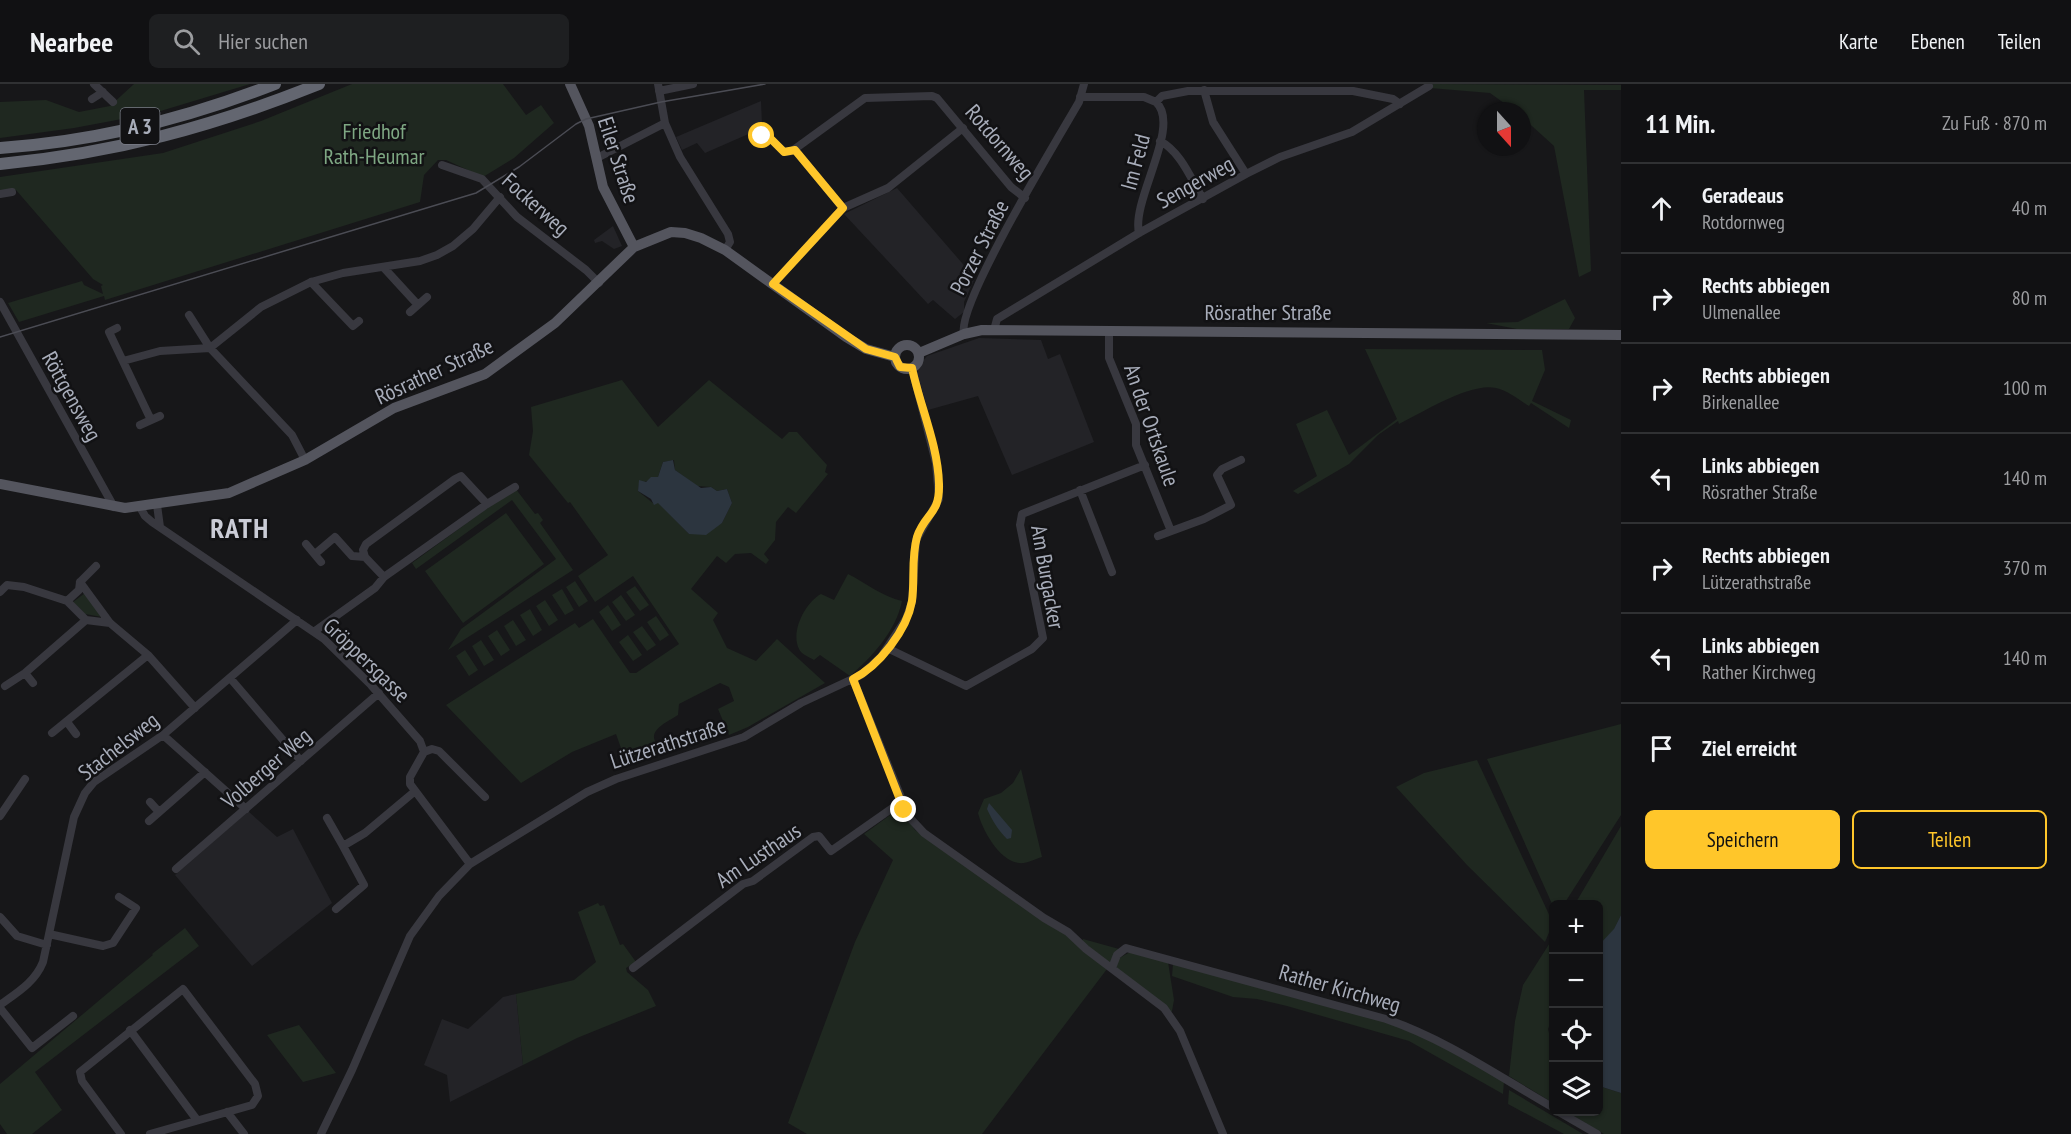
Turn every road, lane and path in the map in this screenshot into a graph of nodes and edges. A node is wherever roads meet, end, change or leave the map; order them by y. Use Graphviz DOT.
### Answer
graph roads {
  1 [pos="94,84"];
  2 [pos="275,84"];
  3 [pos="319,84"];
  4 [pos="570,84"];
  5 [pos="693,84"];
  6 [pos="1084,84"];
  7 [pos="1429,86"];
  8 [pos="658,88"];
  9 [pos="1204,90"];
  10 [pos="103,92"];
  11 [pos="1080,97"];
  12 [pos="92,99"];
  13 [pos="113,102"];
  14 [pos="1156,102"];
  15 [pos="1400,104"];
  16 [pos="665,123"];
  17 [pos="963,128"];
  18 [pos="762,136"];
  19 [pos="1160,141"];
  20 [pos="0,148"];
  21 [pos="795,150"];
  22 [pos="597,158"];
  23 [pos="0,165"];
  24 [pos="442,165"];
  25 [pos="1246,174"];
  26 [pos="12,192"];
  27 [pos="0,194"];
  28 [pos="500,197"];
  29 [pos="1025,198"];
  30 [pos="1203,200"];
  31 [pos="843,208"];
  32 [pos="1139,233"];
  33 [pos="634,247"];
  34 [pos="725,250"];
  35 [pos="385,269"];
  36 [pos="311,282"];
  37 [pos="599,283"];
  38 [pos="773,284"];
  39 [pos="427,297"];
  40 [pos="0,302"];
  41 [pos="418,305"];
  42 [pos="410,312"];
  43 [pos="189,315"];
  44 [pos="359,321"];
  45 [pos="117,328"];
  46 [pos="994,330"];
  47 [pos="1109,330"];
  48 [pos="964,334"];
  49 [pos="1621,336"];
  50 [pos="210,348"];
  51 [pos="919,353"];
  52 [pos="895,357"];
  53 [pos="123,361"];
  54 [pos="912,368"];
  55 [pos="160,416"];
  56 [pos="152,420"];
  57 [pos="140,425"];
  58 [pos="305,460"];
  59 [pos="1241,460"];
  60 [pos="1145,465"];
  61 [pos="0,484"];
  62 [pos="515,488"];
  63 [pos="1080,490"];
  64 [pos="487,504"];
  65 [pos="157,505"];
  66 [pos="114,507"];
  67 [pos="140,507"];
  68 [pos="160,527"];
  69 [pos="1171,531"];
  70 [pos="1158,536"];
  71 [pos="306,544"];
  72 [pos="315,554"];
  73 [pos="365,557"];
  74 [pos="321,562"];
  75 [pos="96,566"];
  76 [pos="1112,572"];
  77 [pos="384,577"];
  78 [pos="80,582"];
  79 [pos="3,583"];
  80 [pos="0,592"];
  81 [pos="67,601"];
  82 [pos="86,620"];
  83 [pos="297,620"];
  84 [pos="110,623"];
  85 [pos="315,632"];
  86 [pos="887,648"];
  87 [pos="148,655"];
  88 [pos="24,673"];
  89 [pos="230,678"];
  90 [pos="853,679"];
  91 [pos="33,683"];
  92 [pos="5,686"];
  93 [pos="379,693"];
  94 [pos="195,708"];
  95 [pos="67,722"];
  96 [pos="52,733"];
  97 [pos="76,734"];
  98 [pos="163,735"];
  99 [pos="424,752"];
  100 [pos="301,761"];
  101 [pos="205,772"];
  102 [pos="25,779"];
  103 [pos="414,792"];
  104 [pos="485,797"];
  105 [pos="150,802"];
  106 [pos="901,802"];
  107 [pos="246,809"];
  108 [pos="159,812"];
  109 [pos="0,816"];
  110 [pos="327,818"];
  111 [pos="149,821"];
  112 [pos="343,846"];
  113 [pos="470,864"];
  114 [pos="176,869"];
  115 [pos="119,897"];
  116 [pos="336,909"];
  117 [pos="0,917"];
  118 [pos="49,934"];
  119 [pos="47,945"];
  120 [pos="633,968"];
  121 [pos="1112,968"];
  122 [pos="0,1006"];
  123 [pos="73,1016"];
  124 [pos="130,1030"];
  125 [pos="1549,1105"];
  126 [pos="227,1112"];
  127 [pos="1566,1116"];
  128 [pos="197,1120"];
  129 [pos="154,1133"];
  130 [pos="121,1134"];
  131 [pos="244,1134"];
  132 [pos="321,1134"];
  133 [pos="1223,1134"];
  134 [pos="1597,1134"];
  1 -- 10 [label="street"];
  2 -- 20 [label="highway, A 3"];
  3 -- 23 [label="highway, A 3"];
  4 -- 22 [label="main road, Eiler Straße"];
  5 -- 8 [label="street"];
  6 -- 11 [label="street, Porzer Straße"];
  7 -- 15 [label="street, Sengerweg"];
  8 -- 16 [label="street"];
  9 -- 14 [label="street"];
  9 -- 15 [label="street"];
  9 -- 25 [label="street"];
  10 -- 12 [label="street"];
  10 -- 13 [label="street"];
  11 -- 14 [label="street"];
  11 -- 29 [label="street, Porzer Straße"];
  14 -- 19 [label="street, Im Feld"];
  15 -- 25 [label="street, Sengerweg"];
  16 -- 22 [label="street"];
  16 -- 34 [label="street"];
  17 -- 21 [label="street, Rotdornweg"];
  17 -- 29 [label="street, Rotdornweg"];
  17 -- 31 [label="street"];
  18 -- 21 [label="street"];
  19 -- 30 [label="street"];
  19 -- 32 [label="street, Im Feld"];
  21 -- 31 [label="street"];
  22 -- 33 [label="main road, Eiler Straße"];
  24 -- 28 [label="street, Fockerweg"];
  25 -- 30 [label="street, Sengerweg"];
  26 -- 27 [label="street"];
  28 -- 35 [label="street"];
  28 -- 37 [label="street, Fockerweg"];
  29 -- 48 [label="street, Porzer Straße"];
  30 -- 32 [label="street, Sengerweg"];
  31 -- 38 [label="street"];
  32 -- 46 [label="street, Sengerweg"];
  33 -- 34 [label="main road, Rösrather Straße"];
  33 -- 37 [label="main road, Rösrather Straße"];
  34 -- 38 [label="main road, Rösrather Straße"];
  35 -- 36 [label="street"];
  35 -- 41 [label="street"];
  36 -- 44 [label="street"];
  36 -- 50 [label="street"];
  37 -- 58 [label="main road, Rösrather Straße"];
  38 -- 52 [label="main road, Rösrather Straße"];
  39 -- 41 [label="street"];
  40 -- 66 [label="street, Röttgensweg"];
  41 -- 42 [label="street"];
  43 -- 50 [label="street"];
  45 -- 53 [label="street"];
  46 -- 47 [label="main road, Rösrather Straße"];
  46 -- 48 [label="main road, Rösrather Straße"];
  47 -- 49 [label="main road, Rösrather Straße"];
  47 -- 60 [label="street, An der Ortskaule"];
  48 -- 51 [label="main road, Rösrather Straße"];
  50 -- 53 [label="street"];
  50 -- 58 [label="street"];
  51 -- 52 [label="main road"];
  51 -- 54 [label="main road"];
  52 -- 54 [label="main road"];
  53 -- 56 [label="street"];
  54 -- 86 [label="street, Lützerathstraße"];
  55 -- 56 [label="street"];
  56 -- 57 [label="street"];
  58 -- 65 [label="main road, Rösrather Straße"];
  59 -- 69 [label="street"];
  60 -- 63 [label="street, Am Burgacker"];
  60 -- 69 [label="street, An der Ortskaule"];
  61 -- 66 [label="main road, Rösrather Straße"];
  62 -- 64 [label="street"];
  63 -- 76 [label="street"];
  63 -- 86 [label="street, Am Burgacker"];
  64 -- 73 [label="street"];
  64 -- 77 [label="street"];
  65 -- 67 [label="main road, Rösrather Straße"];
  65 -- 68 [label="street"];
  66 -- 67 [label="main road, Rösrather Straße"];
  67 -- 68 [label="street, Gröppersgasse"];
  68 -- 83 [label="street, Gröppersgasse"];
  69 -- 70 [label="street"];
  71 -- 72 [label="street"];
  72 -- 73 [label="street"];
  72 -- 74 [label="street"];
  73 -- 77 [label="street"];
  75 -- 78 [label="street"];
  77 -- 85 [label="street"];
  78 -- 81 [label="street"];
  78 -- 84 [label="street"];
  79 -- 80 [label="street"];
  79 -- 81 [label="street"];
  81 -- 82 [label="street"];
  82 -- 84 [label="street"];
  82 -- 88 [label="street"];
  83 -- 85 [label="street, Gröppersgasse"];
  83 -- 89 [label="street, Stachelsweg"];
  84 -- 87 [label="street"];
  85 -- 93 [label="street, Gröppersgasse"];
  86 -- 90 [label="street, Lützerathstraße"];
  87 -- 94 [label="street"];
  87 -- 95 [label="street"];
  88 -- 91 [label="street"];
  88 -- 92 [label="street"];
  89 -- 94 [label="street, Stachelsweg"];
  89 -- 100 [label="street"];
  90 -- 106 [label="street"];
  90 -- 113 [label="street, Lützerathstraße"];
  93 -- 99 [label="street, Gröppersgasse"];
  93 -- 100 [label="street, Volberger Weg"];
  94 -- 98 [label="street, Stachelsweg"];
  95 -- 96 [label="street"];
  95 -- 97 [label="street"];
  98 -- 101 [label="street"];
  98 -- 118 [label="street, Stachelsweg"];
  99 -- 103 [label="street"];
  99 -- 104 [label="street"];
  100 -- 107 [label="street, Volberger Weg"];
  101 -- 107 [label="street"];
  101 -- 108 [label="street"];
  102 -- 109 [label="street"];
  103 -- 112 [label="street"];
  103 -- 113 [label="street"];
  105 -- 108 [label="street"];
  106 -- 120 [label="street, Am Lusthaus"];
  106 -- 121 [label="street"];
  107 -- 114 [label="street, Volberger Weg"];
  108 -- 111 [label="street"];
  110 -- 112 [label="street"];
  112 -- 116 [label="street"];
  113 -- 132 [label="street, Lützerathstraße"];
  115 -- 118 [label="street"];
  117 -- 119 [label="street"];
  118 -- 119 [label="street, Stachelsweg"];
  119 -- 122 [label="street, Stachelsweg"];
  121 -- 125 [label="street, Rather Kirchweg"];
  121 -- 133 [label="street"];
  122 -- 123 [label="street, Stachelsweg"];
  124 -- 126 [label="street"];
  124 -- 128 [label="street"];
  124 -- 130 [label="street"];
  126 -- 128 [label="street"];
  126 -- 131 [label="street"];
  127 -- 134 [label="street"];
  128 -- 129 [label="street"];
}
